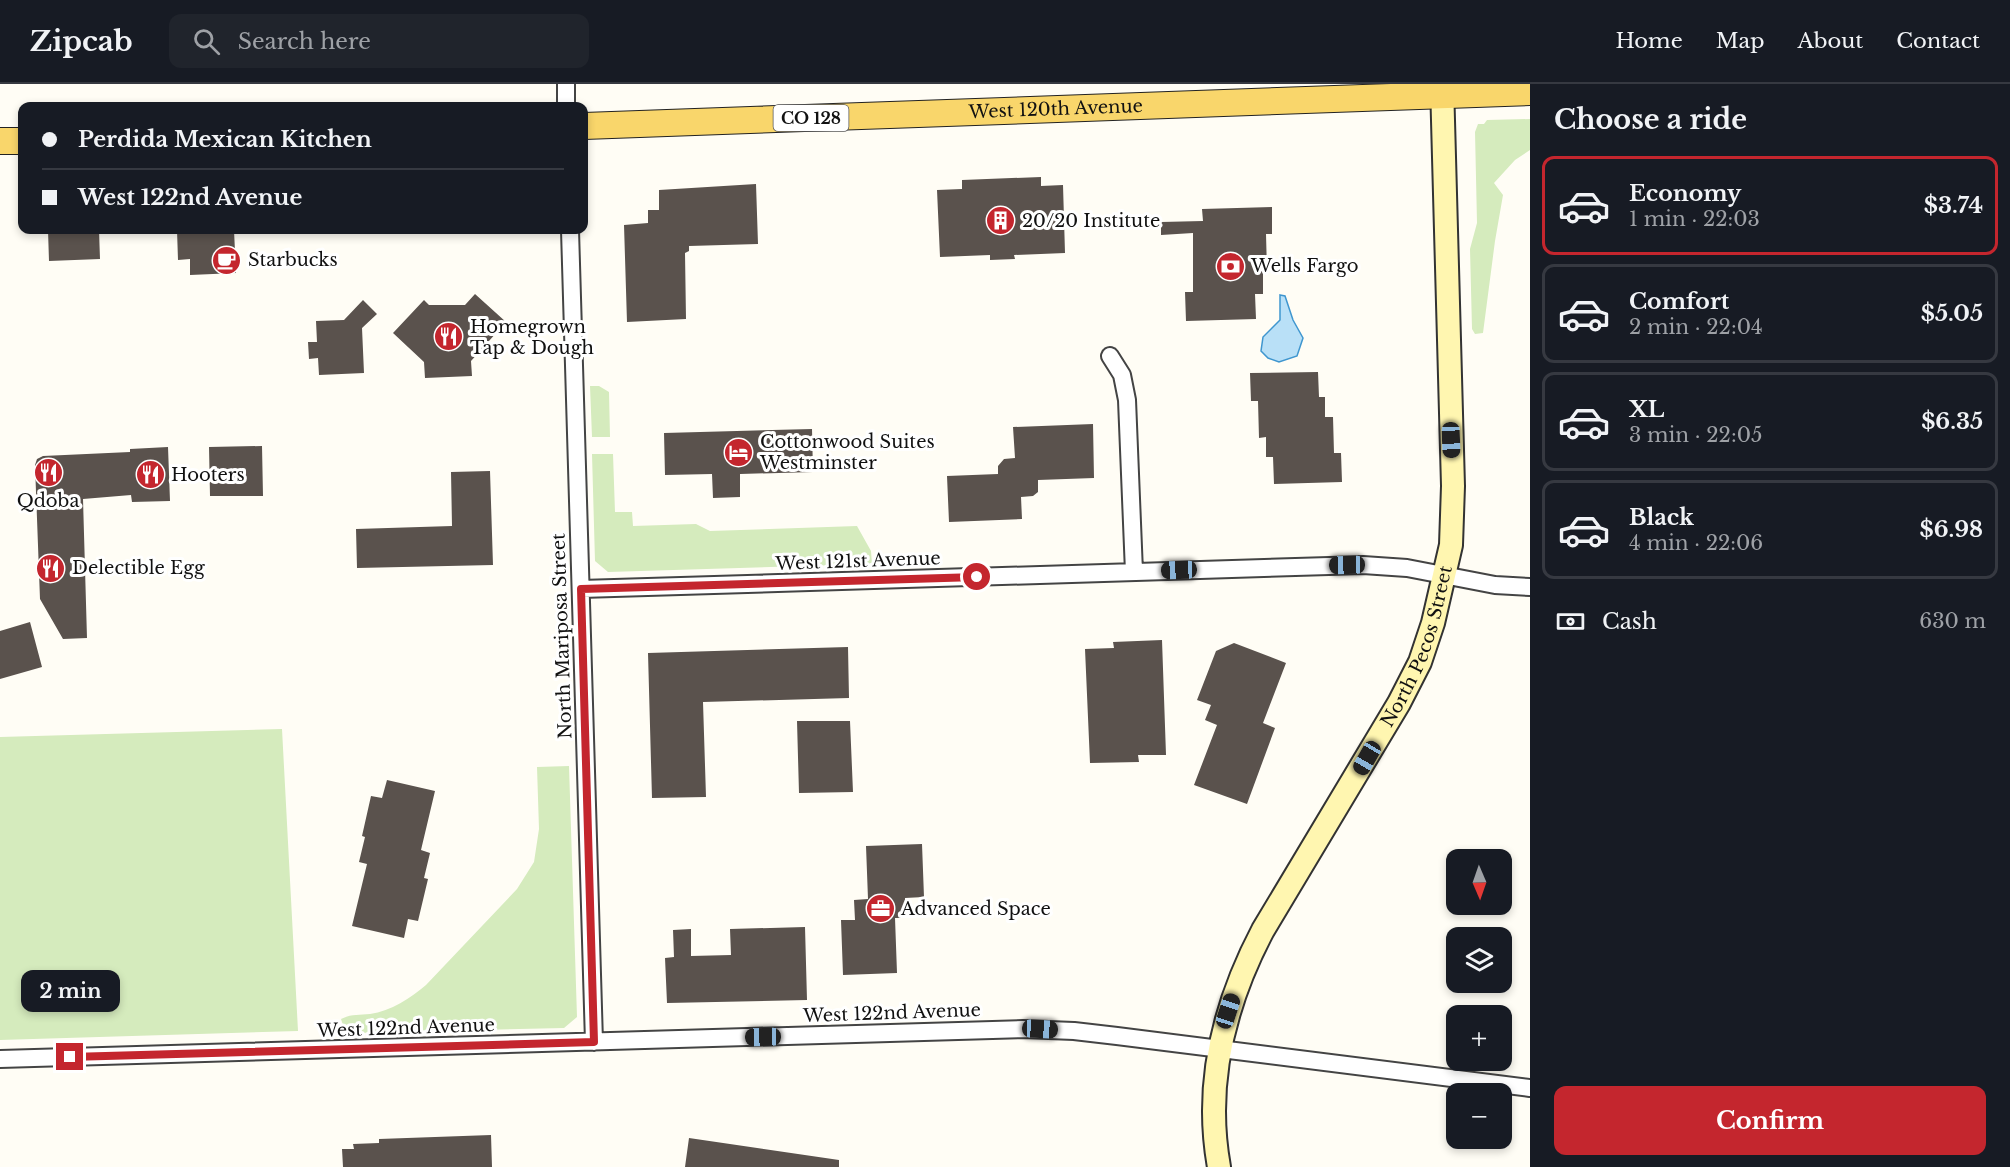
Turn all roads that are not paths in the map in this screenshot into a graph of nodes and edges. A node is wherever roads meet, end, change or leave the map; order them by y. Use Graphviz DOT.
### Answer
graph roads {
  1 [pos="566,84"];
  2 [pos="1446,88"];
  3 [pos="1530,92"];
  4 [pos="566,102"];
  5 [pos="588,126"];
  6 [pos="0,141"];
  7 [pos="18,141"];
  8 [pos="570,234"];
  9 [pos="1110,356"];
  10 [pos="1134,572"];
  11 [pos="1445,574"];
  12 [pos="1530,587"];
  13 [pos="581,589"];
  14 [pos="594,1042"];
  15 [pos="1219,1050"];
  16 [pos="0,1059"];
  17 [pos="1530,1088"];
  18 [pos="1219,1167"];
  1 -- 4 [label="street"];
  2 -- 3 [label="main road, West 120th Avenue / CO 128"];
  2 -- 5 [label="main road, West 120th Avenue / CO 128"];
  2 -- 11 [label="street, North Pecos Street"];
  6 -- 7 [label="main road"];
  8 -- 13 [label="street, North Mariposa Street"];
  9 -- 10 [label="street"];
  10 -- 11 [label="street, West 121st Avenue"];
  10 -- 13 [label="street, West 121st Avenue"];
  11 -- 12 [label="street, West 121st Avenue"];
  11 -- 15 [label="street, North Pecos Street"];
  13 -- 14 [label="street, North Mariposa Street"];
  14 -- 15 [label="street, West 122nd Avenue"];
  14 -- 16 [label="street, West 122nd Avenue"];
  15 -- 17 [label="street, West 122nd Avenue"];
  15 -- 18 [label="street, North Pecos Street"];
}
